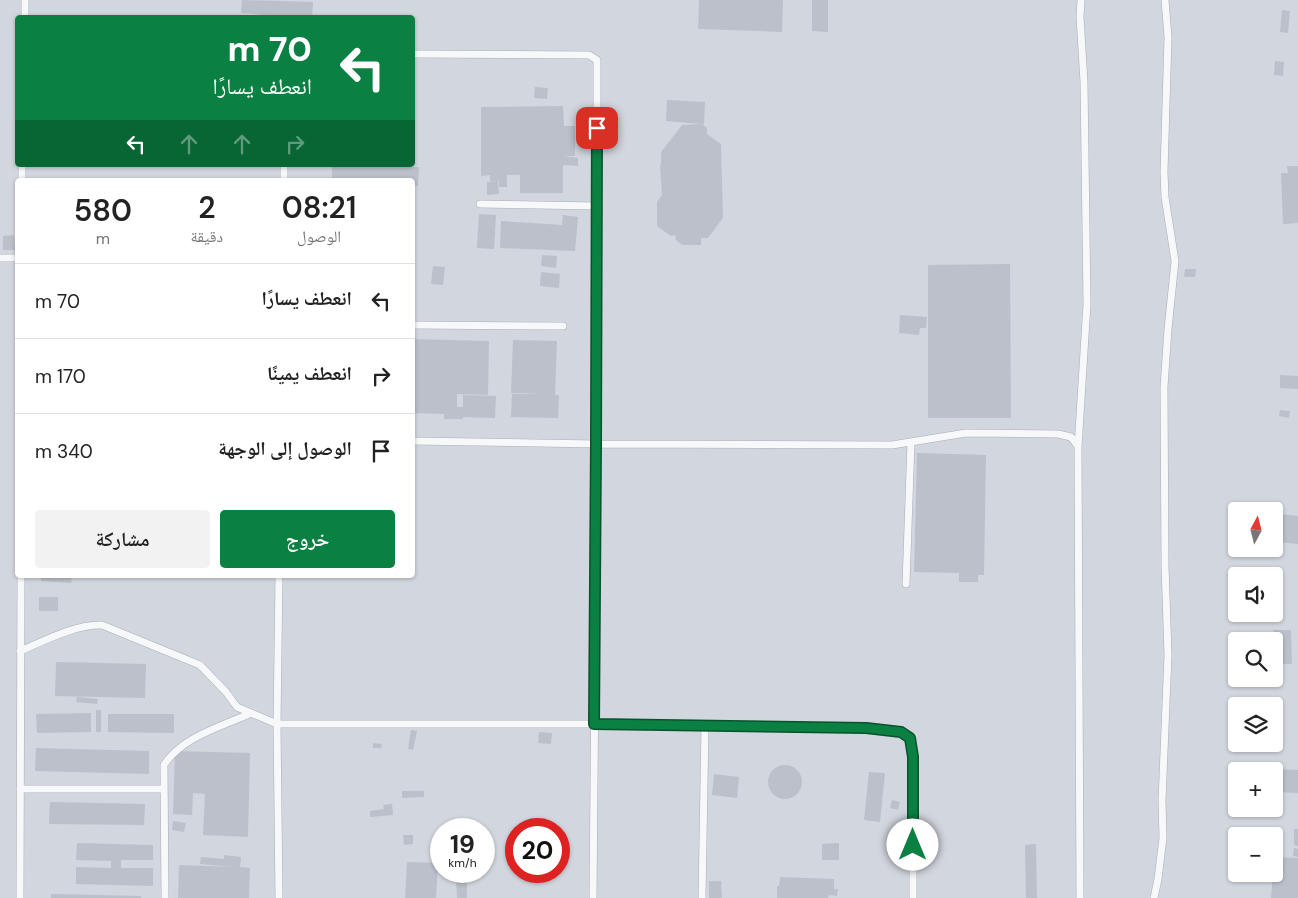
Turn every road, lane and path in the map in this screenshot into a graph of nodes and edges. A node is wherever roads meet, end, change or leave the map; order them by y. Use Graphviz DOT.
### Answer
graph roads {
  1 [pos="25,0"];
  2 [pos="1081,0"];
  3 [pos="1165,0"];
  4 [pos="25,15"];
  5 [pos="415,54"];
  6 [pos="480,204"];
  7 [pos="596,206"];
  8 [pos="0,258"];
  9 [pos="15,258"];
  10 [pos="415,324"];
  11 [pos="563,326"];
  12 [pos="415,441"];
  13 [pos="911,442"];
  14 [pos="596,444"];
  15 [pos="1078,447"];
  16 [pos="21,578"];
  17 [pos="279,578"];
  18 [pos="906,584"];
  19 [pos="20,651"];
  20 [pos="249,714"];
  21 [pos="277,724"];
  22 [pos="594,724"];
  23 [pos="705,726"];
  24 [pos="20,789"];
  25 [pos="164,789"];
  26 [pos="20,898"];
  27 [pos="165,898"];
  28 [pos="280,898"];
  29 [pos="593,898"];
  30 [pos="702,898"];
  31 [pos="913,898"];
  32 [pos="1080,898"];
  33 [pos="1154,898"];
  1 -- 4 [label="lane"];
  2 -- 15 [label="lane"];
  3 -- 33 [label="lane"];
  5 -- 7 [label="lane"];
  6 -- 7 [label="lane"];
  7 -- 14 [label="lane"];
  8 -- 9 [label="lane"];
  10 -- 11 [label="lane"];
  12 -- 14 [label="lane"];
  13 -- 14 [label="lane"];
  13 -- 15 [label="lane"];
  13 -- 18 [label="lane"];
  14 -- 22 [label="lane"];
  15 -- 32 [label="lane"];
  16 -- 19 [label="lane"];
  17 -- 21 [label="lane"];
  19 -- 20 [label="lane"];
  19 -- 24 [label="lane"];
  20 -- 21 [label="lane"];
  20 -- 25 [label="lane"];
  21 -- 22 [label="lane"];
  21 -- 28 [label="lane"];
  22 -- 23 [label="lane"];
  22 -- 29 [label="lane"];
  23 -- 30 [label="lane"];
  23 -- 31 [label="lane"];
  24 -- 25 [label="lane"];
  24 -- 26 [label="lane"];
  25 -- 27 [label="lane"];
}
